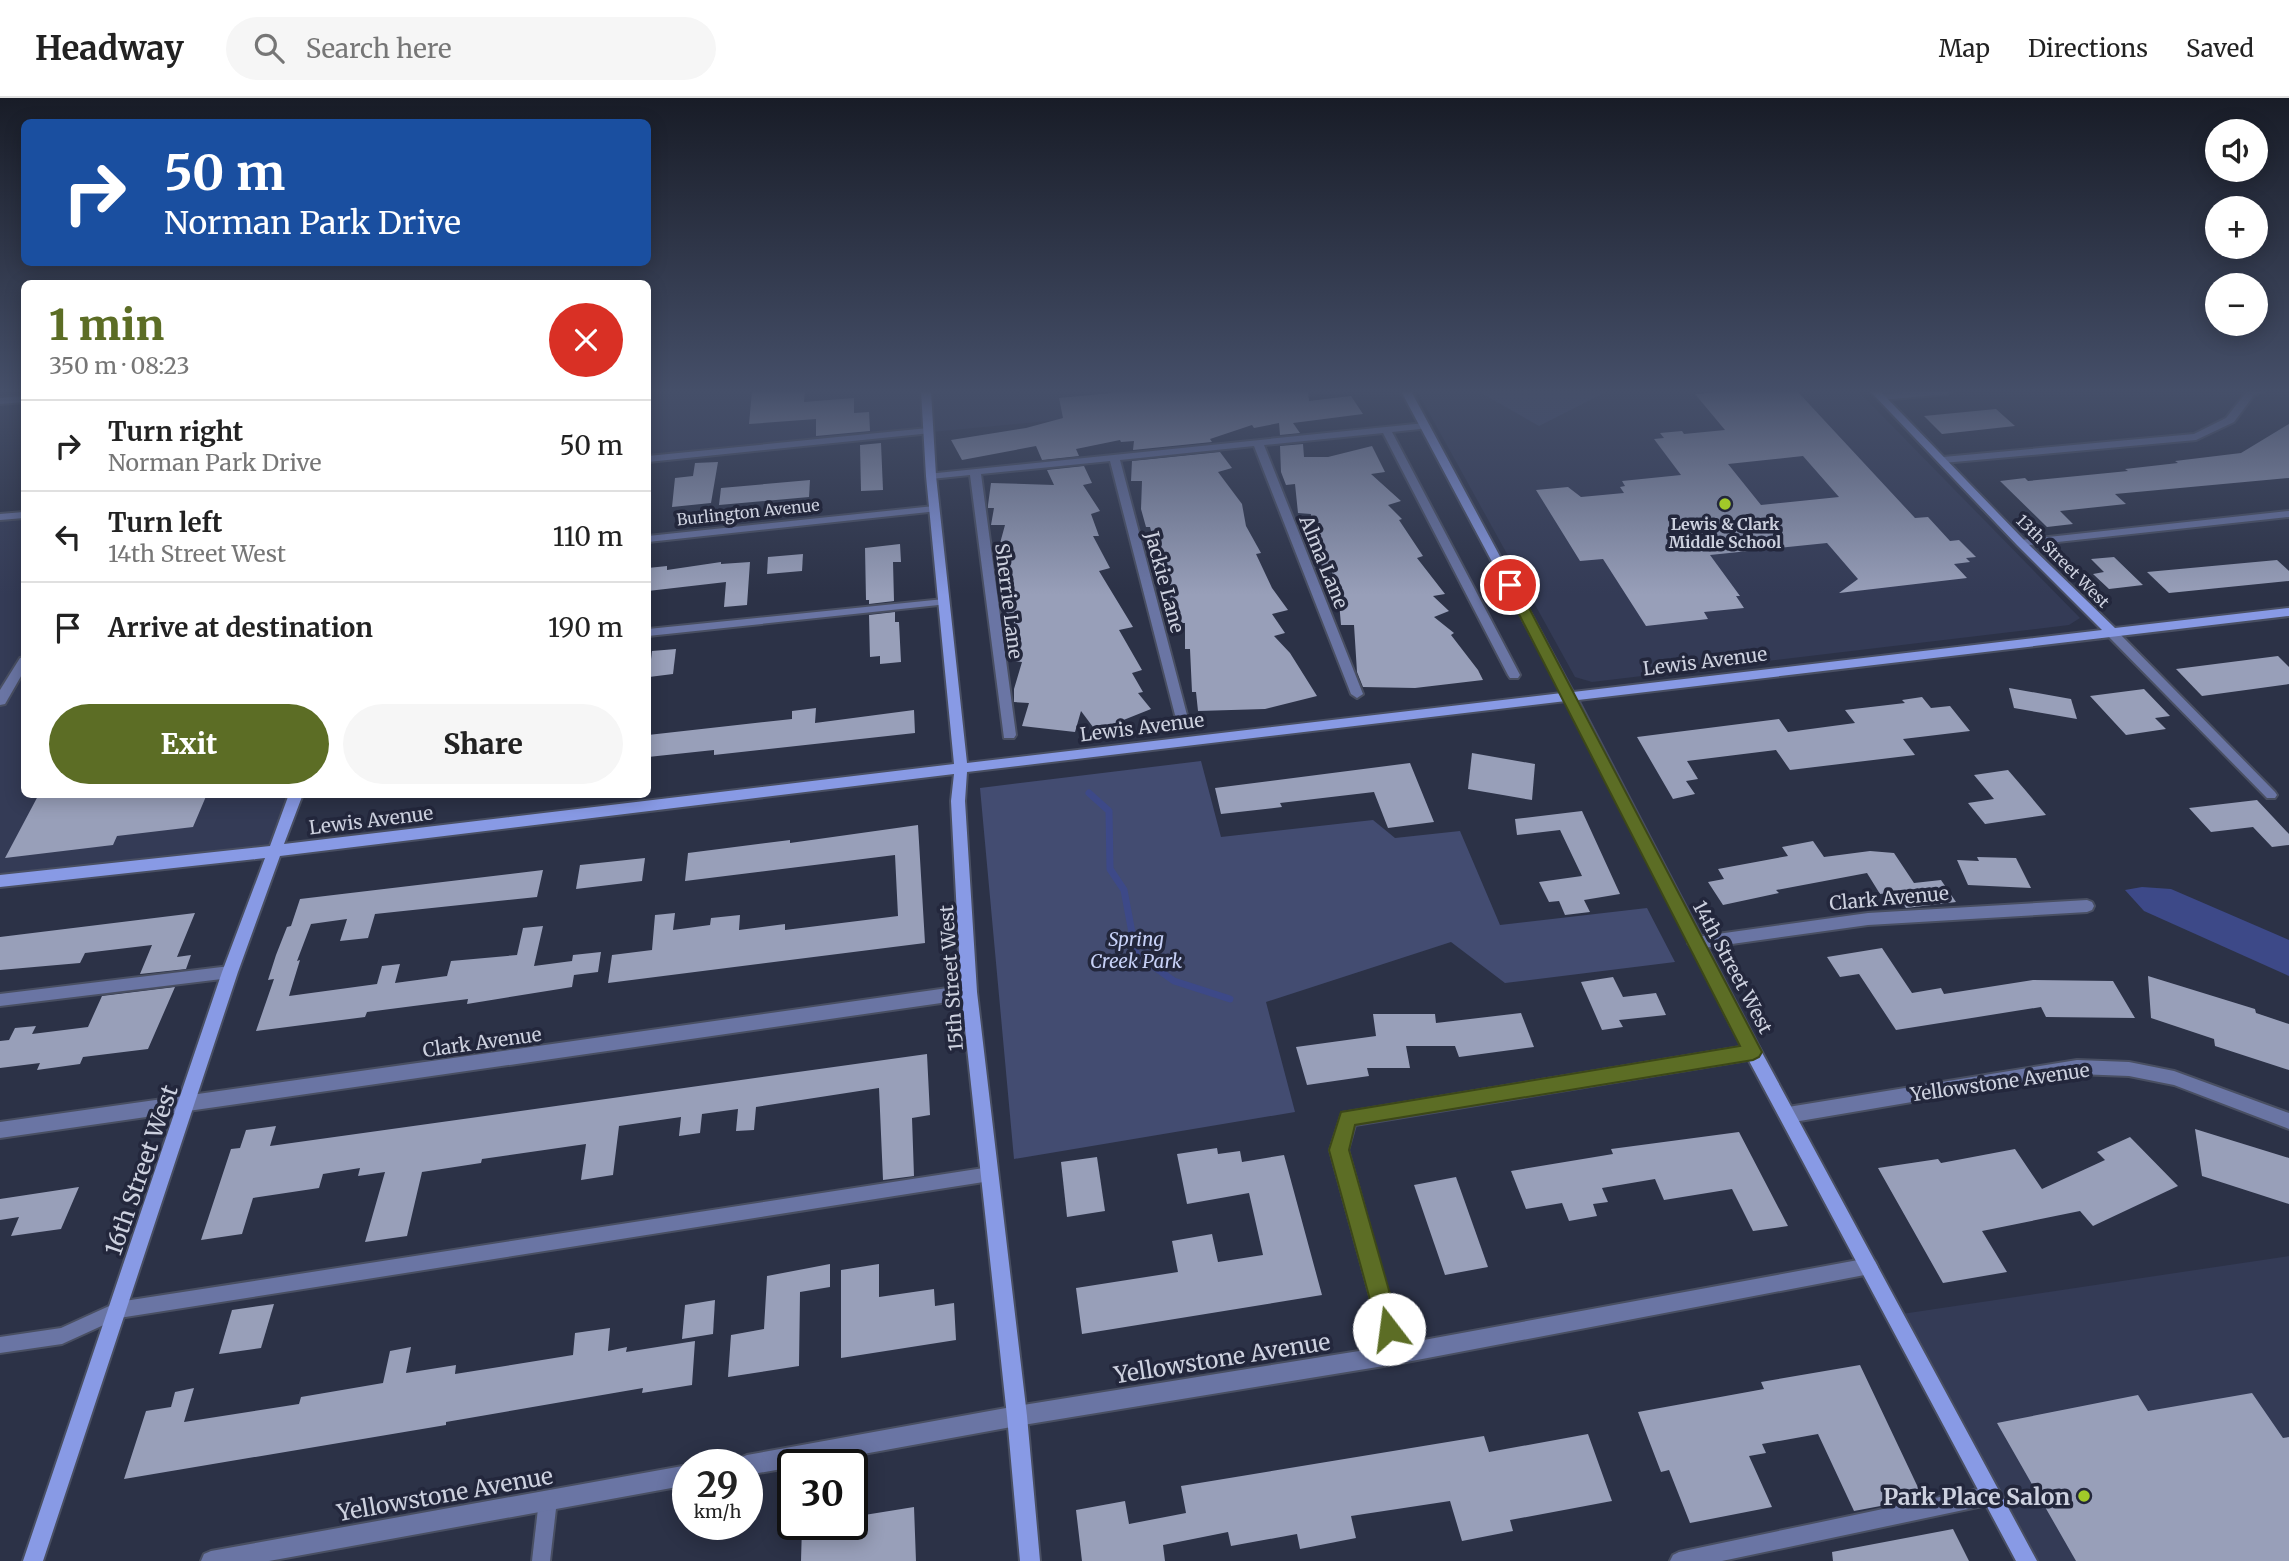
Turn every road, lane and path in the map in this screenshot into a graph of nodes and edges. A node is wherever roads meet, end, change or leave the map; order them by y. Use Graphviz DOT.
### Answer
graph roads {
  1 [pos="930,459"];
  2 [pos="1091,459"];
  3 [pos="1115,459"];
  4 [pos="1264,459"];
  5 [pos="1401,459"];
  6 [pos="1443,459"];
  7 [pos="1951,459"];
  8 [pos="1943,460"];
  9 [pos="975,471"];
  10 [pos="931,476"];
  11 [pos="934,509"];
  12 [pos="2289,514"];
  13 [pos="21,515"];
  14 [pos="0,517"];
  15 [pos="651,539"];
  16 [pos="2021,543"];
  17 [pos="944,602"];
  18 [pos="2289,612"];
  19 [pos="651,633"];
  20 [pos="2112,633"];
  21 [pos="21,666"];
  22 [pos="1514,676"];
  23 [pos="1357,694"];
  24 [pos="1570,696"];
  25 [pos="0,701"];
  26 [pos="1181,715"];
  27 [pos="1009,735"];
  28 [pos="961,768"];
  29 [pos="2272,795"];
  30 [pos="295,798"];
  31 [pos="276,851"];
  32 [pos="0,881"];
  33 [pos="2087,906"];
  34 [pos="1696,943"];
  35 [pos="230,972"];
  36 [pos="969,992"];
  37 [pos="0,1000"];
  38 [pos="1753,1052"];
  39 [pos="187,1105"];
  40 [pos="1788,1115"];
  41 [pos="2289,1121"];
  42 [pos="0,1130"];
  43 [pos="990,1174"];
  44 [pos="1869,1267"];
  45 [pos="118,1310"];
  46 [pos="0,1345"];
  47 [pos="1396,1355"];
  48 [pos="1017,1416"];
  49 [pos="763,1462"];
  50 [pos="672,1478"];
  51 [pos="1992,1495"];
  52 [pos="548,1500"];
  53 [pos="33,1561"];
  54 [pos="211,1561"];
  55 [pos="541,1561"];
  56 [pos="1030,1561"];
  57 [pos="1679,1561"];
  58 [pos="2027,1561"];
  1 -- 10 [label="street, 15th Street West"];
  2 -- 9 [label="street"];
  3 -- 26 [label="street, Jackie Lane"];
  4 -- 23 [label="street, Alma Lane"];
  5 -- 22 [label="street"];
  6 -- 24 [label="street, 14th Street West"];
  7 -- 8 [label="street"];
  8 -- 16 [label="street, 13th Street West"];
  9 -- 10 [label="street"];
  9 -- 27 [label="street, Sherrie Lane"];
  10 -- 11 [label="street, 15th Street West"];
  11 -- 15 [label="street, Burlington Avenue"];
  11 -- 17 [label="street, 15th Street West"];
  12 -- 16 [label="lane"];
  13 -- 14 [label="street"];
  16 -- 20 [label="street, 13th Street West"];
  17 -- 19 [label="lane"];
  17 -- 28 [label="street, 15th Street West"];
  18 -- 20 [label="street, Lewis Avenue"];
  20 -- 24 [label="street, Lewis Avenue"];
  20 -- 29 [label="lane"];
  21 -- 25 [label="street"];
  24 -- 28 [label="street, Lewis Avenue"];
  24 -- 34 [label="street, 14th Street West"];
  28 -- 31 [label="street, Lewis Avenue"];
  28 -- 36 [label="street, 15th Street West"];
  30 -- 31 [label="street, 16th Street West"];
  31 -- 32 [label="street, Lewis Avenue"];
  31 -- 35 [label="street, 16th Street West"];
  33 -- 34 [label="street, Clark Avenue"];
  34 -- 38 [label="street, 14th Street West"];
  35 -- 37 [label="lane"];
  35 -- 39 [label="street, 16th Street West"];
  36 -- 39 [label="street, Clark Avenue"];
  36 -- 43 [label="street, 15th Street West"];
  38 -- 40 [label="street, 14th Street West"];
  38 -- 47 [label="street"];
  39 -- 42 [label="street, Clark Avenue"];
  39 -- 45 [label="street, 16th Street West"];
  40 -- 41 [label="street, Yellowstone Avenue"];
  40 -- 44 [label="street, 14th Street West"];
  43 -- 45 [label="lane"];
  43 -- 48 [label="street, 15th Street West"];
  44 -- 47 [label="street, Yellowstone Avenue"];
  44 -- 51 [label="street, 14th Street West"];
  45 -- 46 [label="lane"];
  45 -- 53 [label="street, 16th Street West"];
  47 -- 48 [label="street, Yellowstone Avenue"];
  48 -- 49 [label="street, Yellowstone Avenue"];
  48 -- 56 [label="street, 15th Street West"];
  50 -- 52 [label="street, Yellowstone Avenue"];
  51 -- 57 [label="lane"];
  51 -- 58 [label="street, 14th Street West"];
  52 -- 54 [label="street, Yellowstone Avenue"];
  52 -- 55 [label="lane"];
}
